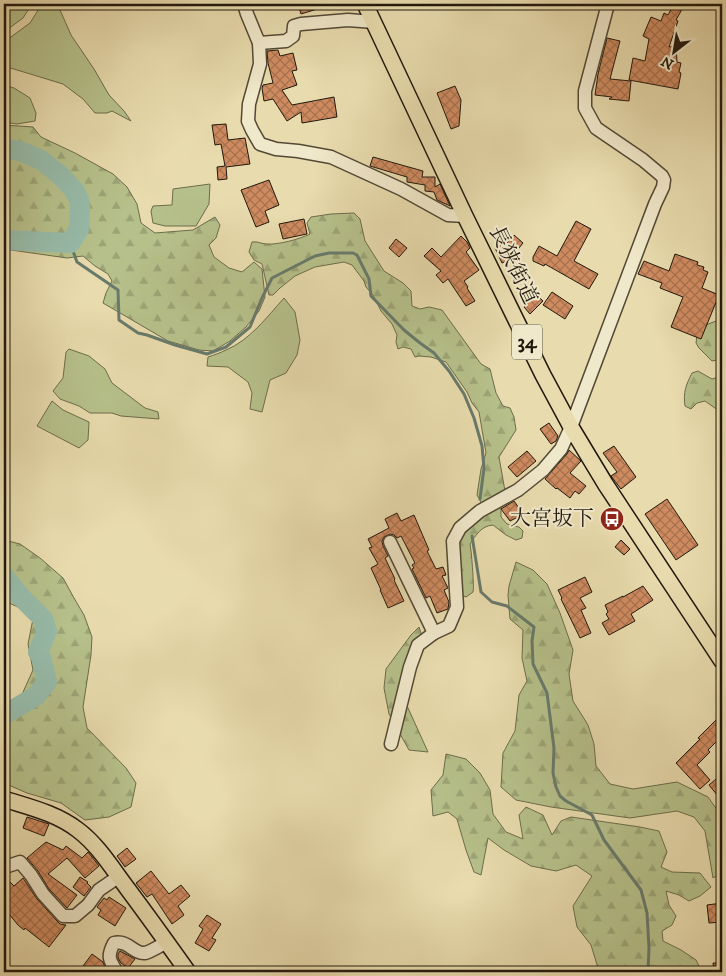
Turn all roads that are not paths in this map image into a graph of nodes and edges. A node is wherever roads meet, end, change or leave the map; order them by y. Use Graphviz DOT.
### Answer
graph roads {
  1 [pos="244,4"];
  2 [pos="366,4"];
  3 [pos="608,4"];
  4 [pos="374,22"];
  5 [pos="259,43"];
  6 [pos="465,216"];
  7 [pos="571,428"];
  8 [pos="390,542"];
  9 [pos="434,633"];
  10 [pos="722,661"];
  11 [pos="392,744"];
  12 [pos="4,799"];
  13 [pos="4,863"];
  14 [pos="118,876"];
  15 [pos="167,942"];
  16 [pos="117,972"];
  17 [pos="188,972"];
  1 -- 5 [label="street"];
  2 -- 4 [label="main road, 長狭街道 / 34"];
  3 -- 7 [label="street"];
  4 -- 5 [label="street"];
  4 -- 6 [label="main road, 長狭街道 / 34"];
  5 -- 6 [label="street"];
  6 -- 7 [label="main road, 長狭街道 / 34"];
  7 -- 9 [label="street"];
  7 -- 10 [label="main road, 長狭街道 / 34"];
  8 -- 9 [label="street"];
  9 -- 11 [label="street"];
  12 -- 14 [label="main road"];
  13 -- 14 [label="street"];
  14 -- 15 [label="main road"];
  15 -- 16 [label="street"];
  15 -- 17 [label="main road"];
}
